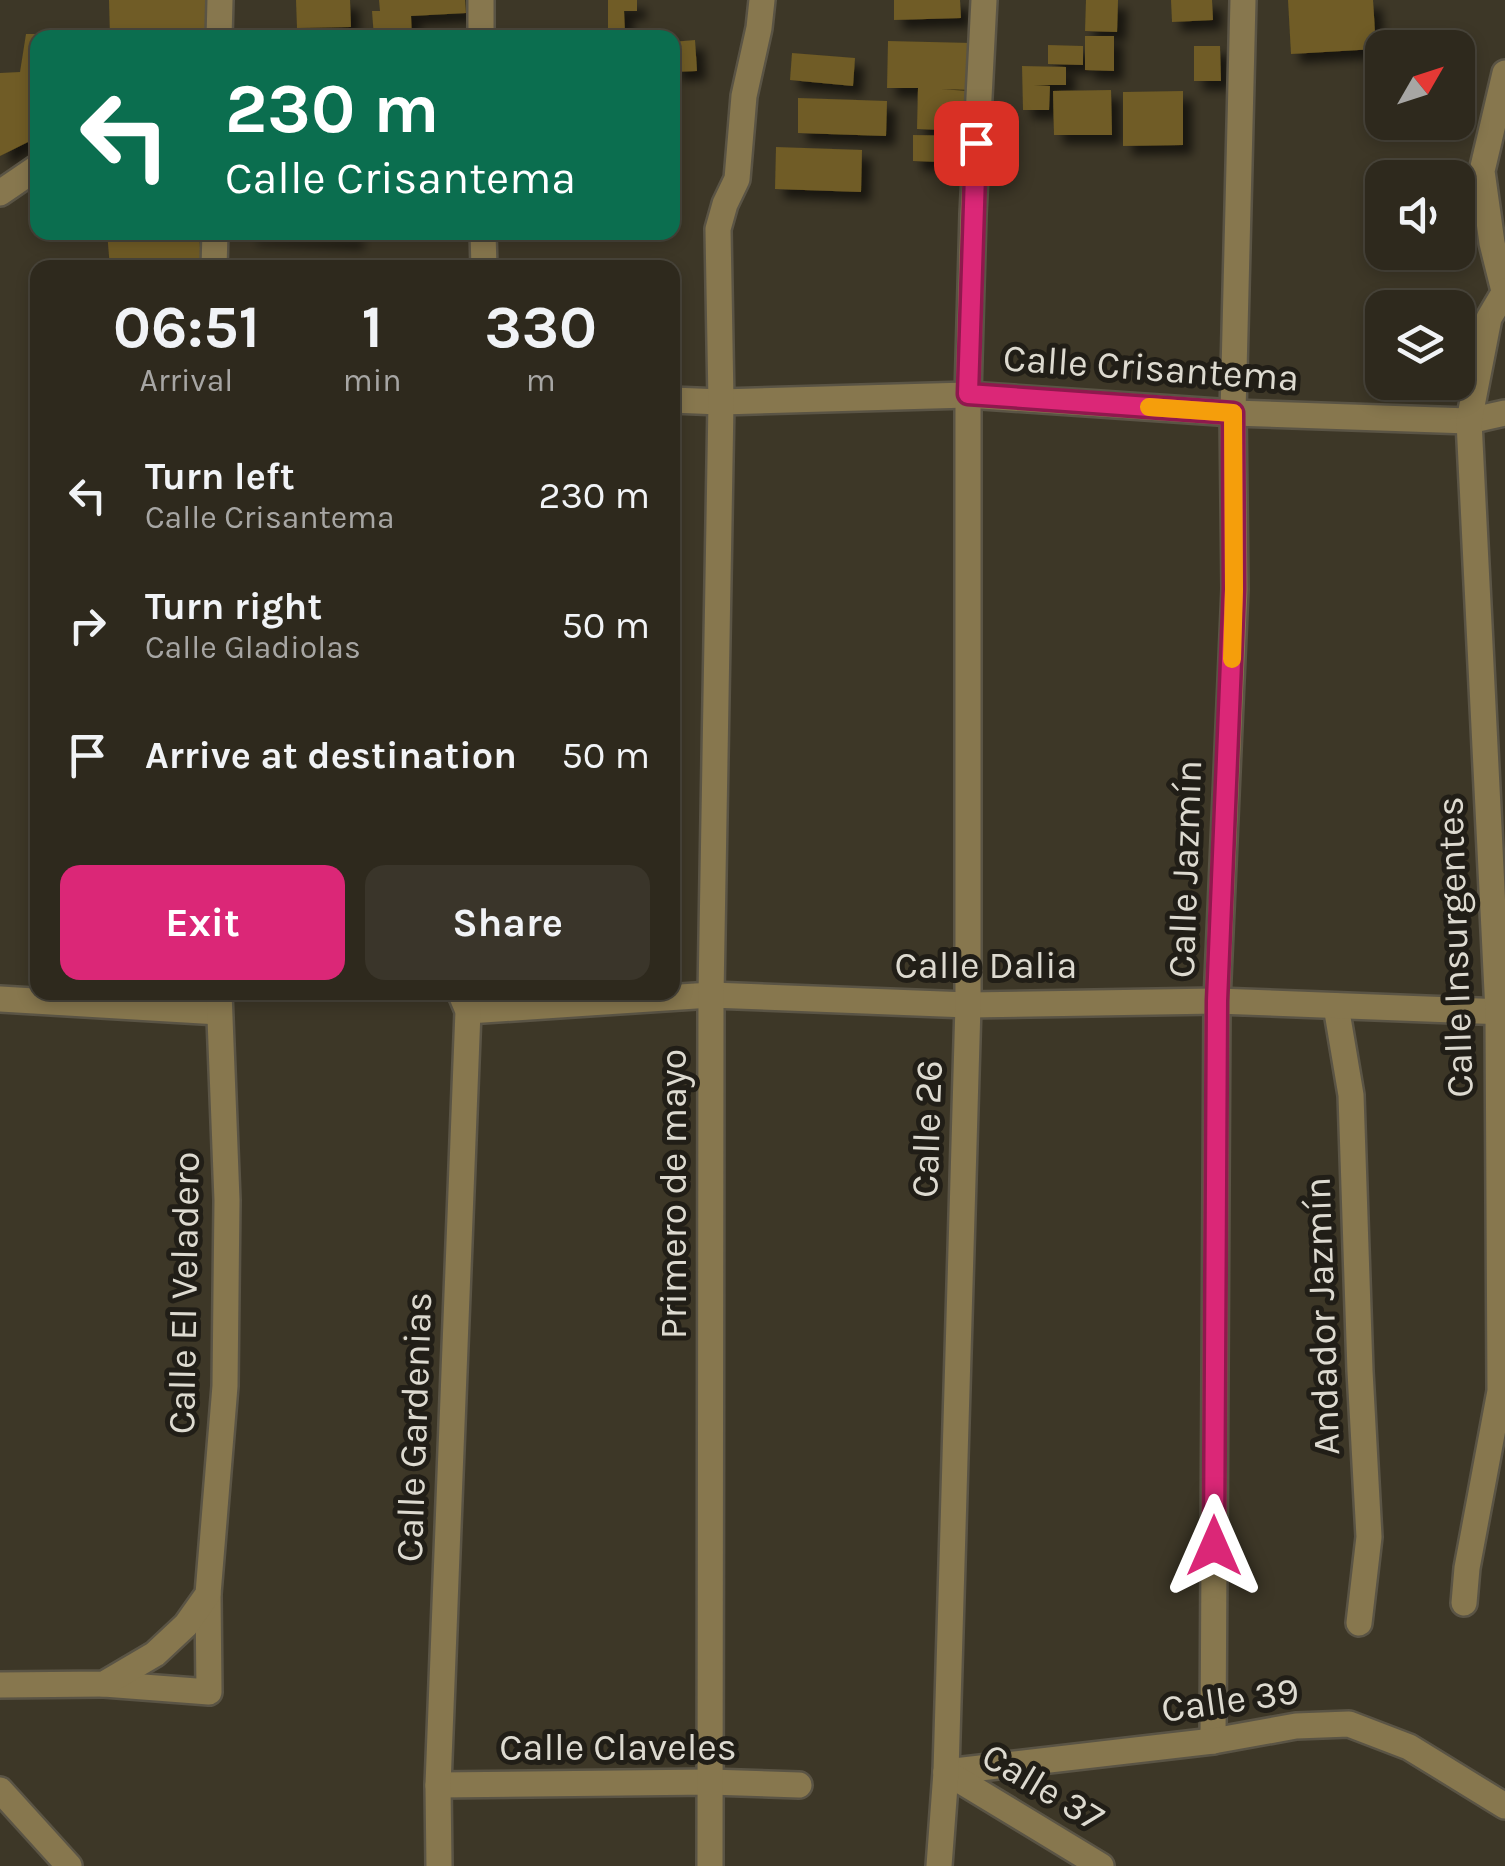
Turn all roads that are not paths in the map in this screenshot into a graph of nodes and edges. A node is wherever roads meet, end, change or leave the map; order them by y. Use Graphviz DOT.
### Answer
graph roads {
  1 [pos="220,0"];
  2 [pos="481,0"];
  3 [pos="762,0"];
  4 [pos="984,0"];
  5 [pos="1243,0"];
  6 [pos="219,30"];
  7 [pos="481,30"];
  8 [pos="1505,73"];
  9 [pos="30,173"];
  10 [pos="0,193"];
  11 [pos="1505,291"];
  12 [pos="968,394"];
  13 [pos="680,400"];
  14 [pos="721,402"];
  15 [pos="1233,413"];
  16 [pos="1505,413"];
  17 [pos="1469,421"];
  18 [pos="711,995"];
  19 [pos="680,996"];
  20 [pos="0,998"];
  21 [pos="30,999"];
  22 [pos="110,1000"];
  23 [pos="535,1000"];
  24 [pos="1217,1001"];
  25 [pos="219,1002"];
  26 [pos="464,1002"];
  27 [pos="968,1005"];
  28 [pos="1336,1006"];
  29 [pos="1501,1012"];
  30 [pos="208,1594"];
  31 [pos="1464,1603"];
  32 [pos="1359,1623"];
  33 [pos="104,1684"];
  34 [pos="0,1685"];
  35 [pos="1213,1741"];
  36 [pos="946,1772"];
  37 [pos="710,1782"];
  38 [pos="438,1785"];
  39 [pos="798,1785"];
  40 [pos="0,1790"];
  41 [pos="1505,1806"];
  42 [pos="69,1866"];
  43 [pos="439,1866"];
  44 [pos="710,1866"];
  45 [pos="939,1866"];
  46 [pos="1101,1866"];
  1 -- 6 [label="street"];
  2 -- 7 [label="street"];
  3 -- 14 [label="street, Primero de mayo"];
  4 -- 12 [label="street, Calle 26"];
  5 -- 15 [label="street, Calle Jazmín"];
  8 -- 11 [label="street"];
  9 -- 10 [label="street"];
  11 -- 17 [label="street, Calle Insurgentes"];
  12 -- 14 [label="street, Calle Crisantema"];
  12 -- 15 [label="street, Calle Crisantema"];
  12 -- 27 [label="street, Calle 26"];
  13 -- 14 [label="street, Calle Crisantema"];
  14 -- 18 [label="street, Primero de mayo"];
  15 -- 17 [label="street, Calle Crisantema"];
  15 -- 24 [label="street, Calle Jazmín"];
  16 -- 17 [label="street, Calle Crisantema"];
  17 -- 29 [label="street, Calle Insurgentes"];
  18 -- 19 [label="street, Calle Dalia"];
  18 -- 27 [label="street, Calle Dalia"];
  18 -- 37 [label="street, Primero de mayo"];
  20 -- 21 [label="street"];
  22 -- 25 [label="street"];
  23 -- 26 [label="street, Calle Dalia"];
  24 -- 27 [label="street, Calle Dalia"];
  24 -- 28 [label="street, Calle Dalia"];
  24 -- 35 [label="street, Calle Jazmín"];
  25 -- 30 [label="street, Calle El Veladero"];
  26 -- 38 [label="street, Calle Gardenias"];
  27 -- 36 [label="street, Calle 26"];
  28 -- 29 [label="street, Calle Dalia"];
  28 -- 32 [label="street, Andador Jazmín"];
  29 -- 31 [label="street, Calle Insurgentes"];
  30 -- 33 [label="street"];
  30 -- 33 [label="street, Calle El Veladero"];
  33 -- 34 [label="street"];
  35 -- 36 [label="street, Calle 39"];
  35 -- 41 [label="street, Calle 39"];
  36 -- 45 [label="street, Calle 26"];
  36 -- 46 [label="street, Calle 37"];
  37 -- 38 [label="street, Calle Claveles"];
  37 -- 39 [label="street, Calle Claveles"];
  37 -- 44 [label="street, Primero de mayo"];
  38 -- 43 [label="street, Calle Gardenias"];
  40 -- 42 [label="street"];
}
